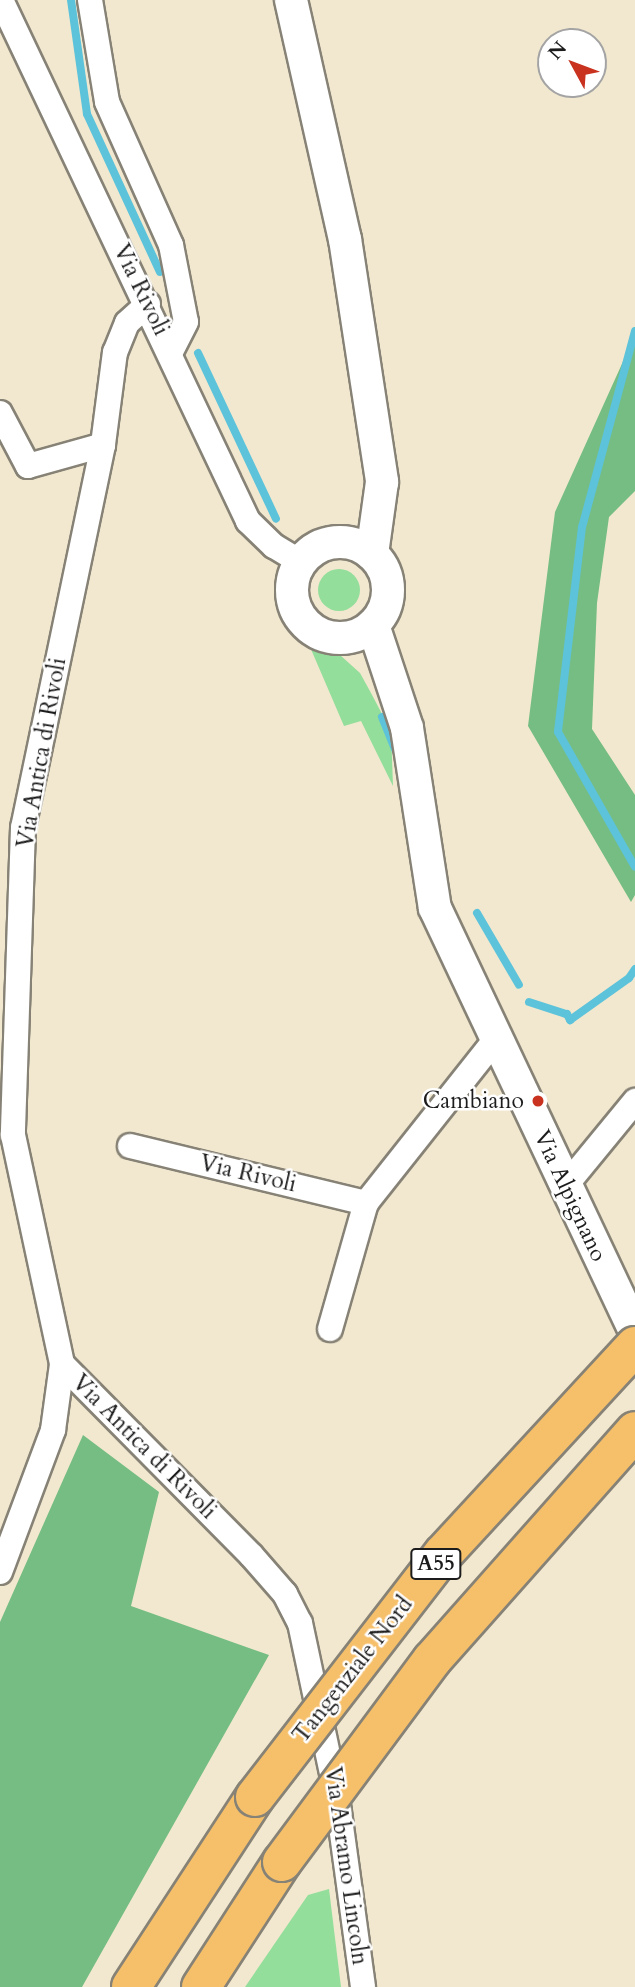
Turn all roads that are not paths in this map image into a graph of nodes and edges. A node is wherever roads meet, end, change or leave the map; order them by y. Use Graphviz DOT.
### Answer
graph roads {
  1 [pos="1,0"];
  2 [pos="90,0"];
  3 [pos="291,0"];
  4 [pos="148,304"];
  5 [pos="171,352"];
  6 [pos="0,413"];
  7 [pos="103,445"];
  8 [pos="376,461"];
  9 [pos="327,544"];
  10 [pos="372,554"];
  11 [pos="301,562"];
  12 [pos="373,625"];
  13 [pos="345,638"];
  14 [pos="396,698"];
  15 [pos="496,1039"];
  16 [pos="635,1101"];
  17 [pos="130,1146"];
  18 [pos="566,1185"];
  19 [pos="366,1203"];
  20 [pos="330,1329"];
  21 [pos="635,1332"];
  22 [pos="635,1346"];
  23 [pos="62,1364"];
  24 [pos="635,1432"];
  25 [pos="251,1555"];
  26 [pos="0,1572"];
  27 [pos="131,1987"];
  28 [pos="201,1987"];
  29 [pos="363,1987"];
  1 -- 4 [label="street, Via Rivoli"];
  2 -- 5 [label="street"];
  3 -- 8 [label="street"];
  4 -- 5 [label="street, Via Rivoli"];
  4 -- 7 [label="street, Via Antica di Rivoli"];
  5 -- 11 [label="street, Via Rivoli"];
  6 -- 7 [label="street"];
  7 -- 23 [label="street, Via Antica di Rivoli"];
  8 -- 9 [label="street"];
  8 -- 10 [label="street"];
  9 -- 10 [label="street"];
  9 -- 11 [label="street"];
  10 -- 12 [label="street"];
  11 -- 13 [label="street"];
  12 -- 13 [label="street"];
  12 -- 14 [label="street"];
  13 -- 14 [label="street"];
  14 -- 15 [label="street, Via Alpignano"];
  15 -- 18 [label="street, Via Alpignano"];
  15 -- 19 [label="street"];
  16 -- 18 [label="street"];
  17 -- 19 [label="street, Via Rivoli"];
  18 -- 21 [label="street, Via Alpignano"];
  19 -- 20 [label="street"];
  22 -- 27 [label="highway, Tangenziale Nord / A55, bridge"];
  23 -- 25 [label="street, Via Antica di Rivoli"];
  23 -- 26 [label="street"];
  24 -- 28 [label="highway, A55, bridge"];
  25 -- 29 [label="street, Via Abramo Lincoln"];
}
